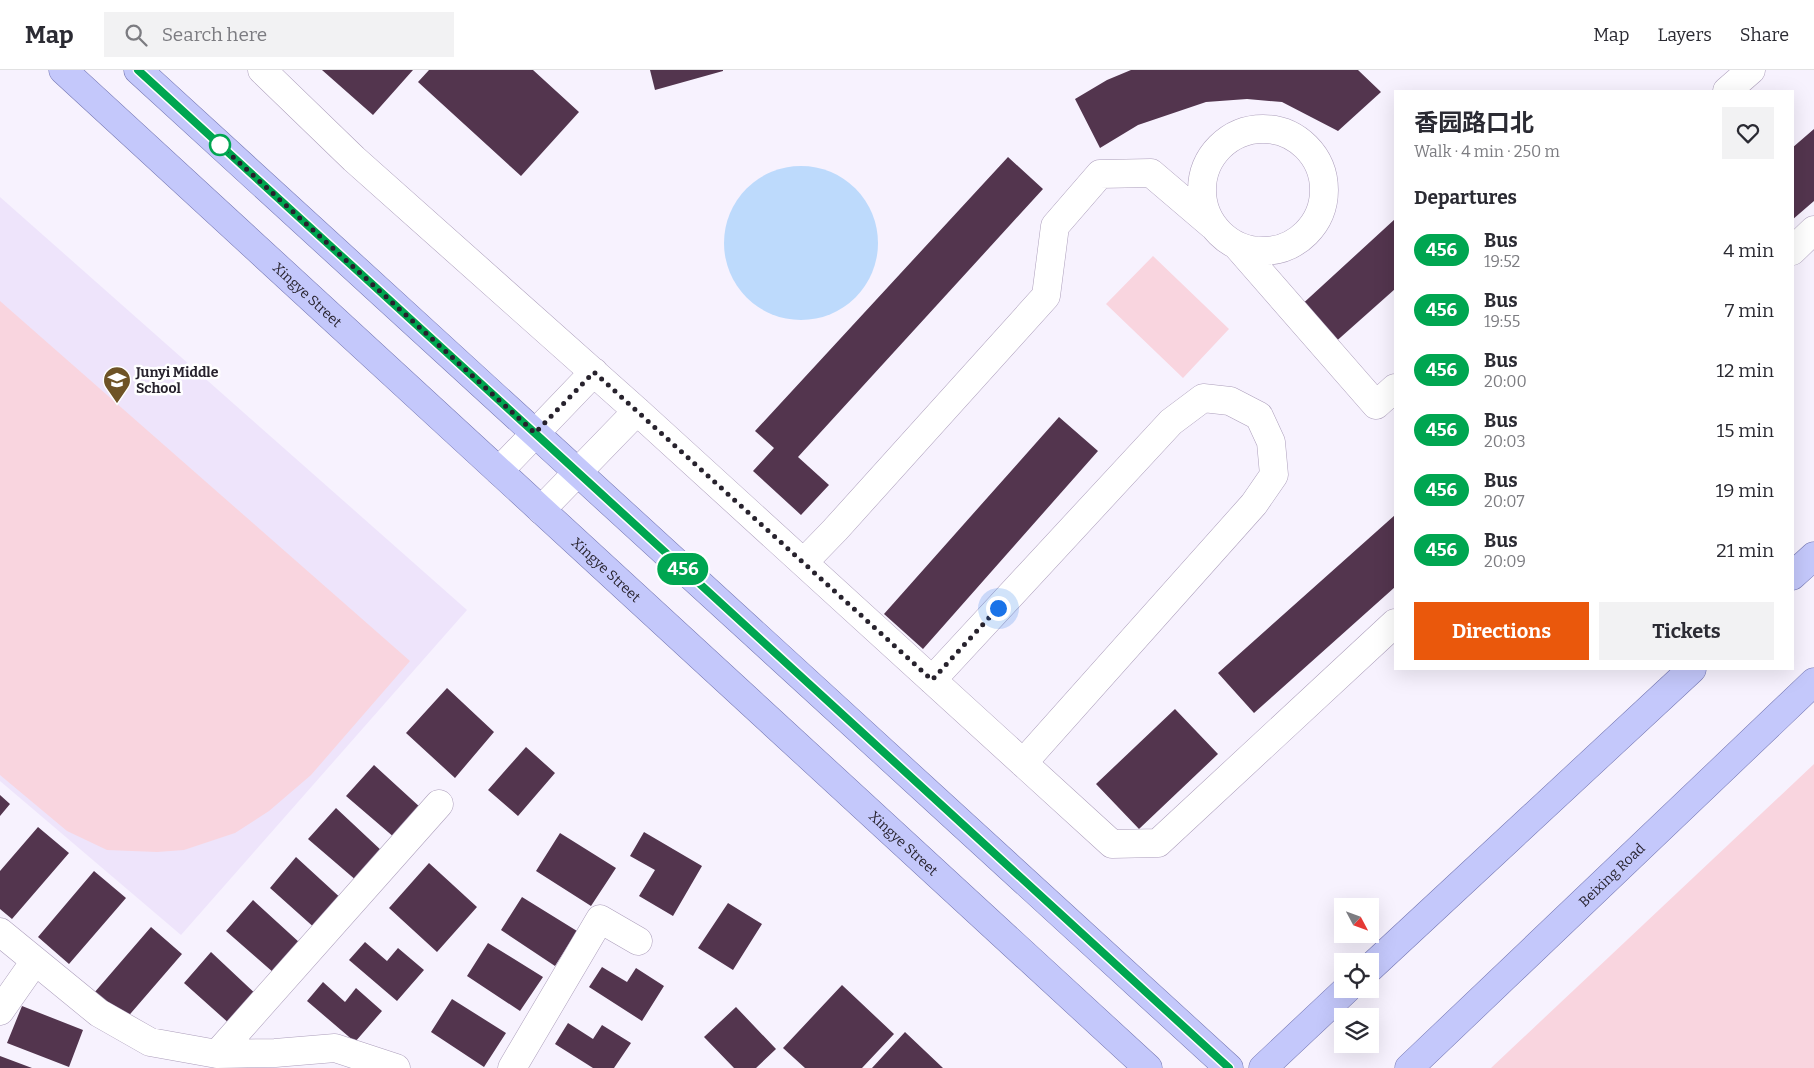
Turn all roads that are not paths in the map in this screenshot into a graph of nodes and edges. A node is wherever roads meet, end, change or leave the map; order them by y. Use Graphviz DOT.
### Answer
graph roads {
  1 [pos="63,70"];
  2 [pos="138,70"];
  3 [pos="262,70"];
  4 [pos="1751,70"];
  5 [pos="1728,90"];
  6 [pos="1212,225"];
  7 [pos="1814,230"];
  8 [pos="1238,247"];
  9 [pos="1794,249"];
  10 [pos="594,372"];
  11 [pos="1394,389"];
  12 [pos="637,411"];
  13 [pos="535,433"];
  14 [pos="498,471"];
  15 [pos="578,472"];
  16 [pos="541,510"];
  17 [pos="1814,556"];
  18 [pos="804,562"];
  19 [pos="1794,574"];
  20 [pos="1394,624"];
  21 [pos="1691,670"];
  22 [pos="932,680"];
  23 [pos="1814,682"];
  24 [pos="1023,763"];
  25 [pos="439,804"];
  26 [pos="0,932"];
  27 [pos="638,941"];
  28 [pos="1379,960"];
  29 [pos="35,961"];
  30 [pos="1337,998"];
  31 [pos="0,1011"];
  32 [pos="217,1054"];
  33 [pos="258,1060"];
  34 [pos="396,1068"];
  35 [pos="512,1068"];
  36 [pos="1148,1068"];
  37 [pos="1229,1068"];
  38 [pos="1263,1068"];
  39 [pos="1409,1068"];
  1 -- 14 [label="main road, Xingye Street"];
  2 -- 13 [label="main road"];
  3 -- 10 [label="street"];
  4 -- 5 [label="street"];
  6 -- 8 [label="street"];
  6 -- 8 [label="street"];
  6 -- 18 [label="street"];
  7 -- 9 [label="street"];
  8 -- 11 [label="street"];
  10 -- 12 [label="street"];
  10 -- 13 [label="street"];
  12 -- 15 [label="street"];
  12 -- 18 [label="street"];
  13 -- 14 [label="street"];
  13 -- 15 [label="main road"];
  14 -- 16 [label="main road, Xingye Street"];
  15 -- 16 [label="street"];
  15 -- 37 [label="main road"];
  16 -- 36 [label="main road, Xingye Street"];
  17 -- 19 [label="main road"];
  18 -- 22 [label="street"];
  20 -- 24 [label="street"];
  21 -- 28 [label="main road"];
  22 -- 24 [label="street"];
  22 -- 24 [label="street"];
  23 -- 39 [label="main road, Beixing Road"];
  25 -- 32 [label="street"];
  26 -- 29 [label="street"];
  27 -- 35 [label="street"];
  29 -- 31 [label="street"];
  29 -- 32 [label="street"];
  30 -- 38 [label="main road"];
  32 -- 33 [label="street"];
  33 -- 34 [label="street"];
}
